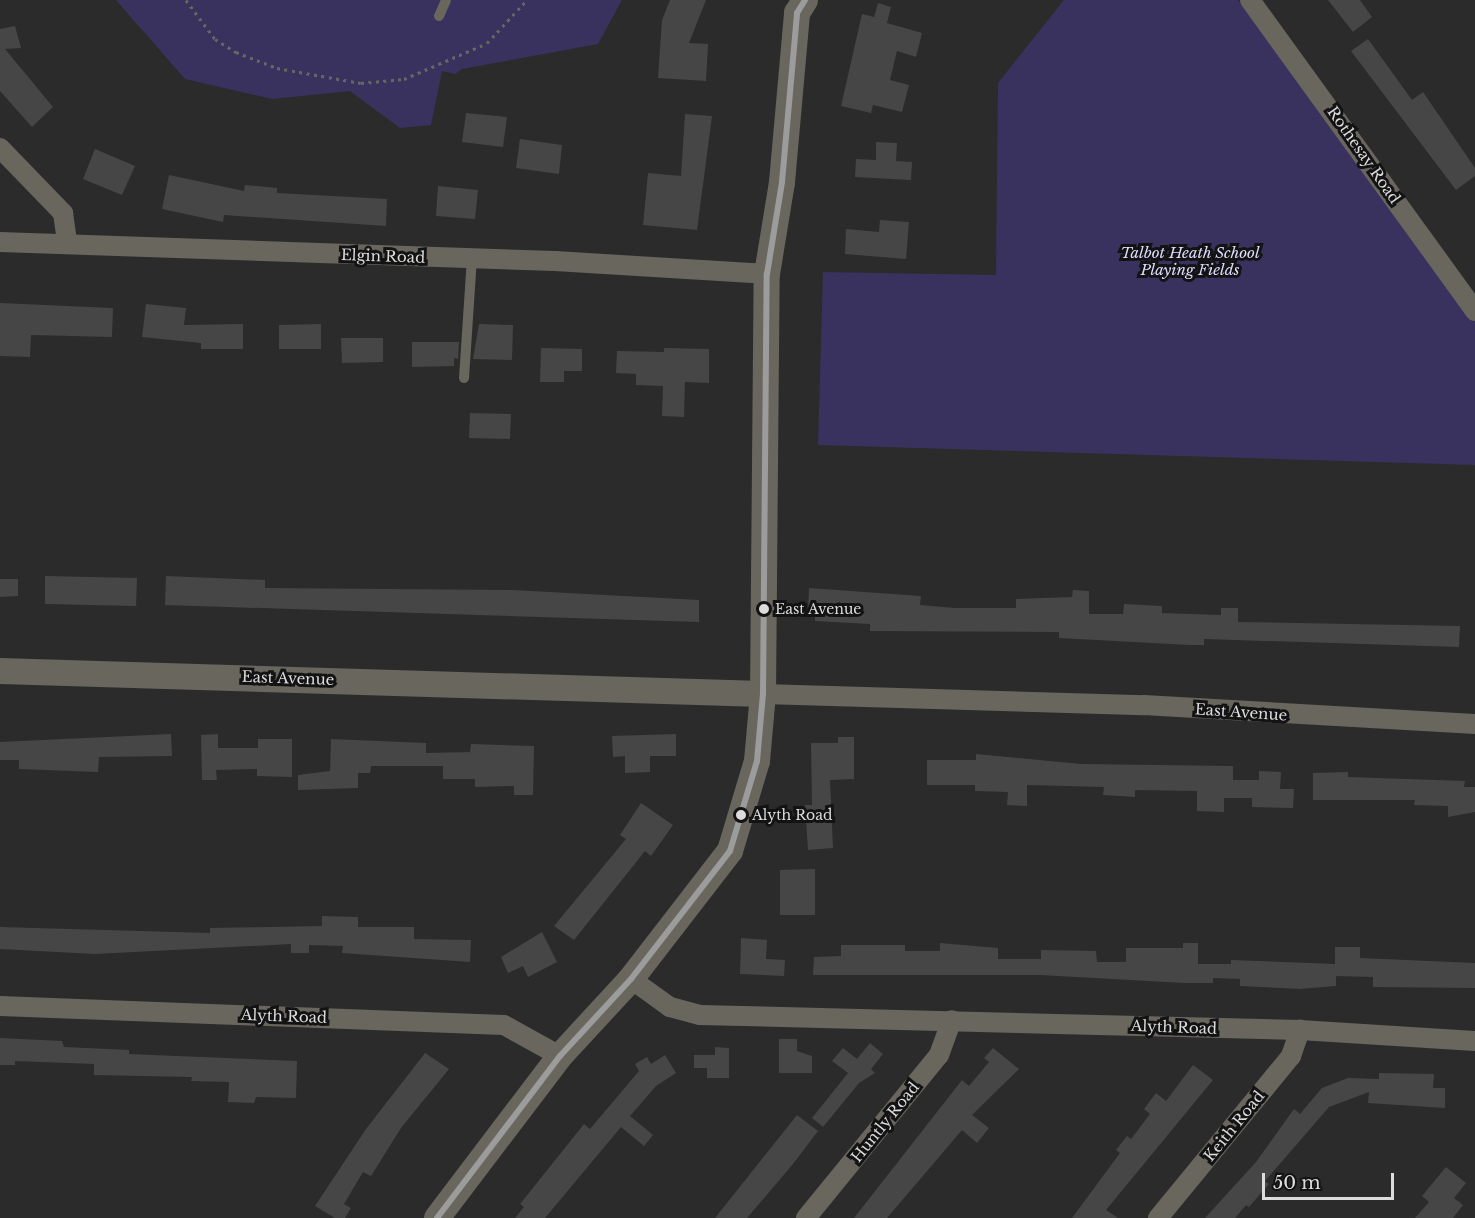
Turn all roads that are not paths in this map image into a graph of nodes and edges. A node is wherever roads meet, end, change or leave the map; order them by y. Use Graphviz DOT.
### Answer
graph roads {
  1 [pos="446,0"];
  2 [pos="805,0"];
  3 [pos="1250,0"];
  4 [pos="439,16"];
  5 [pos="0,148"];
  6 [pos="0,242"];
  7 [pos="66,243"];
  8 [pos="472,258"];
  9 [pos="766,274"];
  10 [pos="1475,311"];
  11 [pos="464,378"];
  12 [pos="0,671"];
  13 [pos="763,694"];
  14 [pos="1475,724"];
  15 [pos="631,979"];
  16 [pos="0,1005"];
  17 [pos="952,1020"];
  18 [pos="1300,1030"];
  19 [pos="1475,1041"];
  20 [pos="560,1056"];
  21 [pos="437,1218"];
  22 [pos="806,1218"];
  23 [pos="1158,1218"];
  1 -- 4 [label="lane"];
  2 -- 9 [label="street"];
  3 -- 10 [label="street, Rothesay Road"];
  5 -- 7 [label="street"];
  6 -- 7 [label="street, Elgin Road"];
  7 -- 8 [label="street, Elgin Road"];
  8 -- 9 [label="street, Elgin Road"];
  8 -- 11 [label="lane"];
  9 -- 13 [label="street"];
  12 -- 13 [label="street, East Avenue"];
  13 -- 14 [label="street, East Avenue"];
  13 -- 15 [label="street"];
  15 -- 17 [label="street, Alyth Road"];
  15 -- 20 [label="street"];
  16 -- 20 [label="street, Alyth Road"];
  17 -- 18 [label="street, Alyth Road"];
  17 -- 22 [label="street, Huntly Road"];
  18 -- 19 [label="street, Alyth Road"];
  18 -- 23 [label="street, Keith Road"];
  20 -- 21 [label="street"];
}
